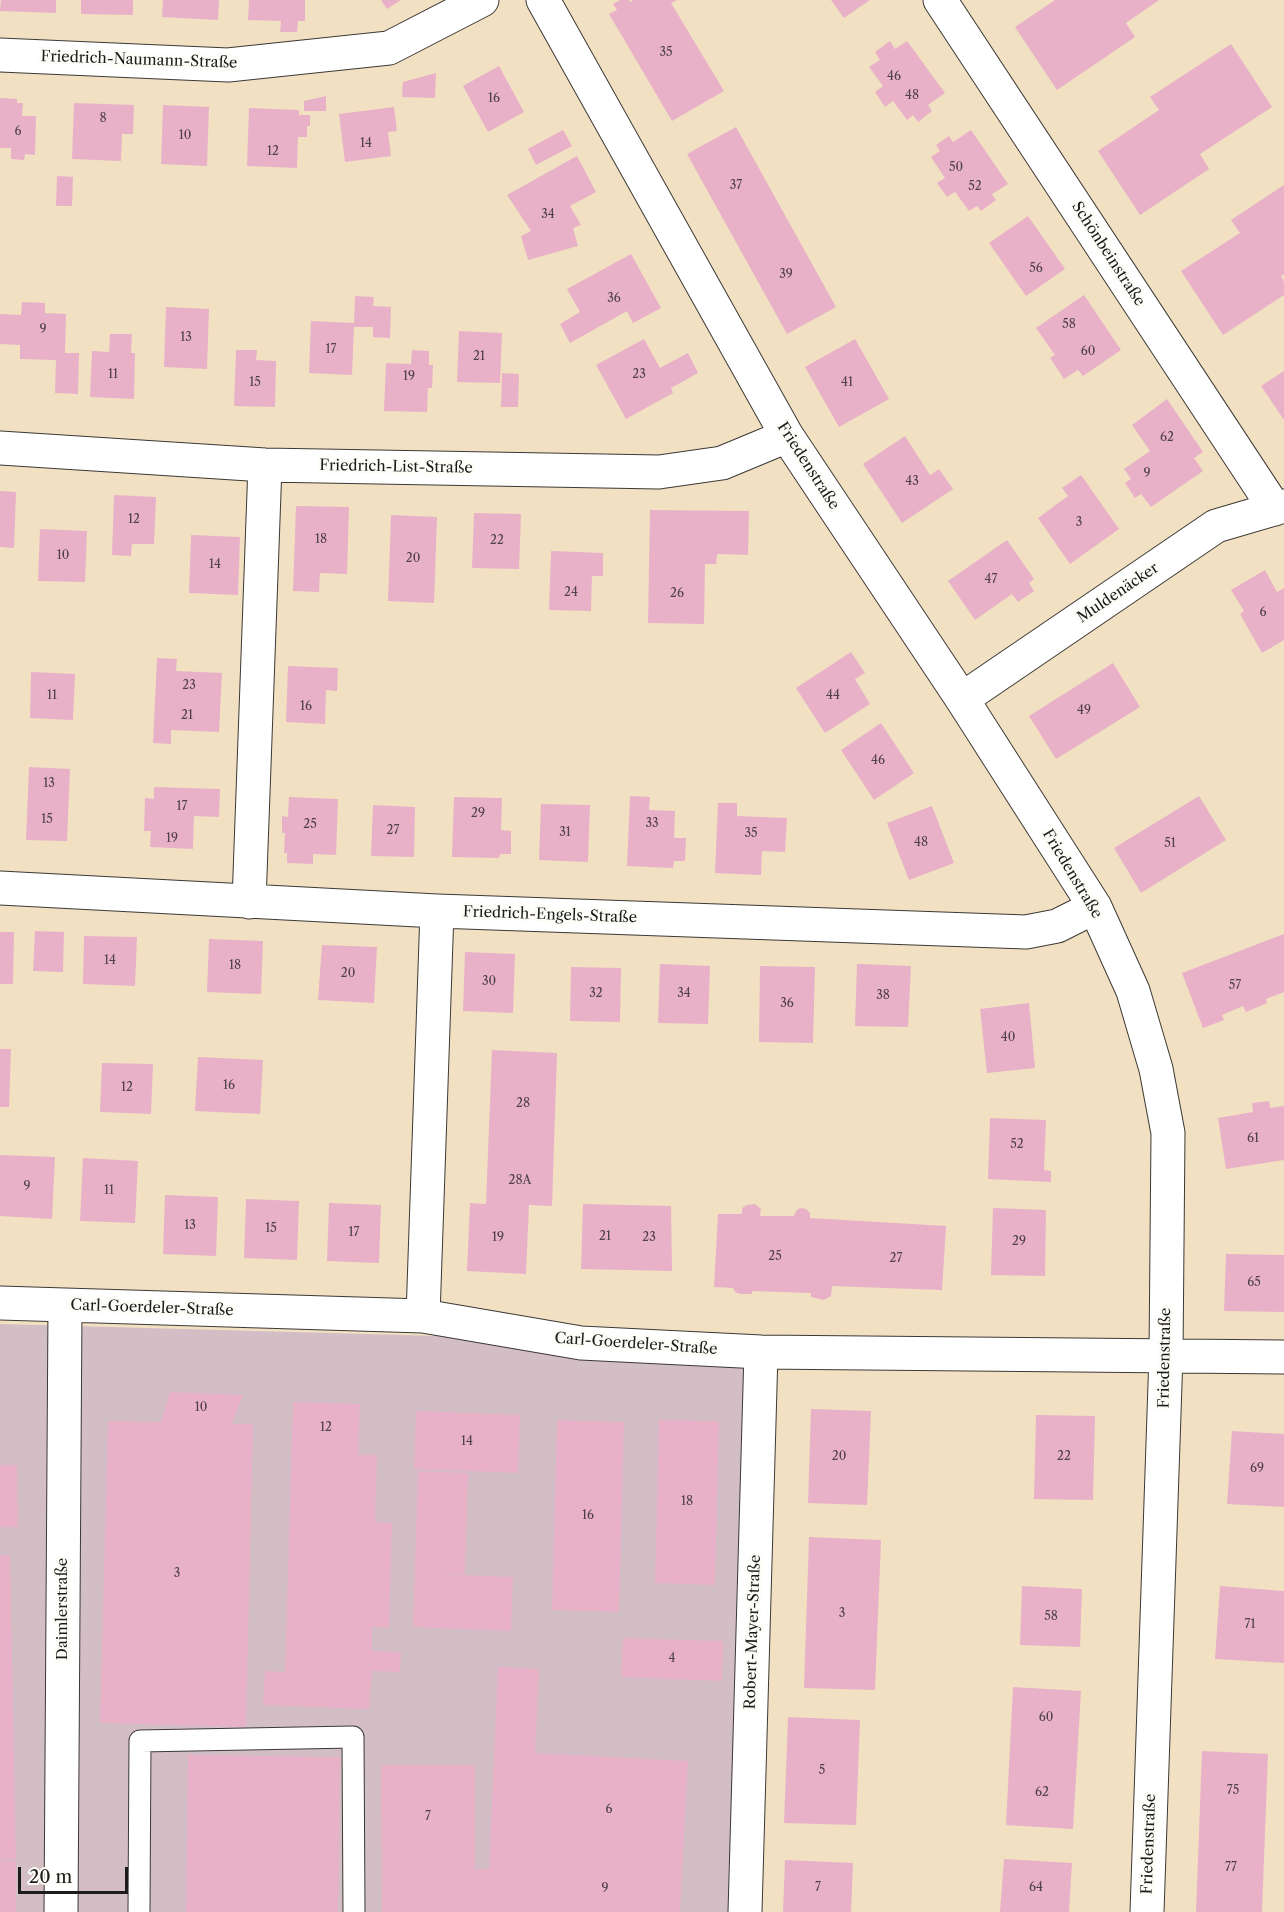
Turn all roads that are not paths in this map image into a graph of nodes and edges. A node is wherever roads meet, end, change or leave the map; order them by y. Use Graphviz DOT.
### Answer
graph roads {
  1 [pos="482,0"];
  2 [pos="543,0"];
  3 [pos="940,0"];
  4 [pos="0,55"];
  5 [pos="787,436"];
  6 [pos="0,448"];
  7 [pos="265,465"];
  8 [pos="1279,508"];
  9 [pos="962,699"];
  10 [pos="0,888"];
  11 [pos="249,902"];
  12 [pos="1095,907"];
  13 [pos="437,910"];
  14 [pos="0,1303"];
  15 [pos="65,1306"];
  16 [pos="423,1316"];
  17 [pos="761,1352"];
  18 [pos="1166,1355"];
  19 [pos="1284,1357"];
  20 [pos="61,1912"];
  21 [pos="138,1912"];
  22 [pos="354,1912"];
  23 [pos="745,1912"];
  24 [pos="1147,1912"];
  1 -- 4 [label="street, Friedrich-Naumann-Straße"];
  2 -- 5 [label="street, Friedenstraße"];
  3 -- 8 [label="street, Schönbeinstraße"];
  5 -- 7 [label="street, Friedrich-List-Straße"];
  5 -- 9 [label="street, Friedenstraße"];
  6 -- 7 [label="street, Friedrich-List-Straße"];
  7 -- 11 [label="street"];
  8 -- 9 [label="street, Muldenäcker"];
  9 -- 12 [label="street, Friedenstraße"];
  10 -- 11 [label="street, Friedrich-Engels-Straße"];
  11 -- 13 [label="street, Friedrich-Engels-Straße"];
  12 -- 13 [label="street, Friedrich-Engels-Straße"];
  12 -- 18 [label="street, Friedenstraße"];
  13 -- 16 [label="street"];
  14 -- 15 [label="street, Carl-Goerdeler-Straße"];
  15 -- 16 [label="street, Carl-Goerdeler-Straße"];
  15 -- 20 [label="street, Daimlerstraße"];
  16 -- 17 [label="street, Carl-Goerdeler-Straße"];
  17 -- 18 [label="street, Carl-Goerdeler-Straße"];
  17 -- 23 [label="street, Robert-Mayer-Straße"];
  18 -- 19 [label="street, Carl-Goerdeler-Straße"];
  18 -- 24 [label="street, Friedenstraße"];
  21 -- 22 [label="lane"];
}
